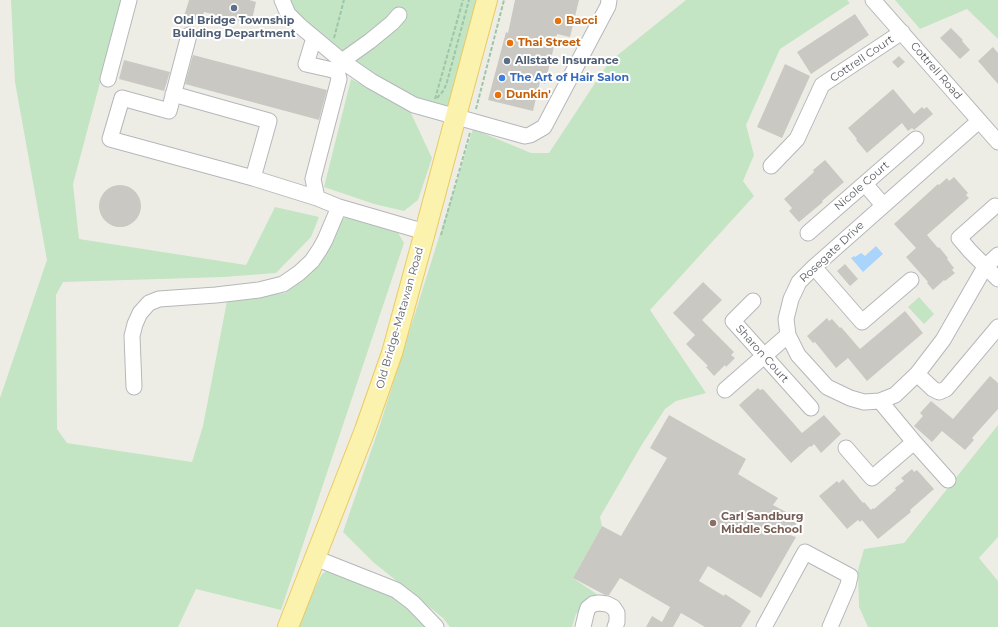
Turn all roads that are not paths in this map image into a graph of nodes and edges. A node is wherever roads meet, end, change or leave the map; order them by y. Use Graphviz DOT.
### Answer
graph roads {
  1 [pos="129,0"];
  2 [pos="282,0"];
  3 [pos="487,0"];
  4 [pos="609,0"];
  5 [pos="873,0"];
  6 [pos="399,15"];
  7 [pos="902,32"];
  8 [pos="189,35"];
  9 [pos="314,38"];
  10 [pos="340,66"];
  11 [pos="108,79"];
  12 [pos="173,94"];
  13 [pos="456,116"];
  14 [pos="979,121"];
  15 [pos="916,139"];
  16 [pos="998,142"];
  17 [pos="771,166"];
  18 [pos="253,178"];
  19 [pos="865,184"];
  20 [pos="317,198"];
  21 [pos="883,205"];
  22 [pos="996,206"];
  23 [pos="339,207"];
  24 [pos="425,232"];
  25 [pos="808,233"];
  26 [pos="998,255"];
  27 [pos="814,267"];
  28 [pos="985,267"];
  29 [pos="998,279"];
  30 [pos="911,280"];
  31 [pos="753,301"];
  32 [pos="998,327"];
  33 [pos="788,335"];
  34 [pos="765,356"];
  35 [pos="917,374"];
  36 [pos="134,387"];
  37 [pos="725,390"];
  38 [pos="880,401"];
  39 [pos="811,408"];
  40 [pos="914,442"];
  41 [pos="846,448"];
  42 [pos="948,480"];
  43 [pos="315,558"];
  44 [pos="288,627"];
  45 [pos="436,627"];
  46 [pos="583,627"];
  47 [pos="615,627"];
  48 [pos="764,627"];
  49 [pos="830,627"];
  1 -- 11 [label="street"];
  2 -- 9 [label="street"];
  3 -- 13 [label="main road, Old Bridge-Matawan Road"];
  4 -- 13 [label="street"];
  5 -- 7 [label="street, Cottrell Road"];
  6 -- 10 [label="street"];
  7 -- 14 [label="street, Cottrell Road"];
  7 -- 17 [label="street, Cottrell Court"];
  8 -- 12 [label="street"];
  9 -- 10 [label="street"];
  9 -- 10 [label="street"];
  10 -- 13 [label="street"];
  10 -- 20 [label="street"];
  12 -- 18 [label="street"];
  12 -- 18 [label="street"];
  13 -- 24 [label="main road, Old Bridge-Matawan Road"];
  14 -- 16 [label="street, Cottrell Road"];
  14 -- 21 [label="street, Rosegate Drive"];
  15 -- 19 [label="street, Nicole Court"];
  18 -- 20 [label="street"];
  19 -- 21 [label="street"];
  19 -- 25 [label="street, Nicole Court"];
  20 -- 23 [label="street"];
  21 -- 27 [label="street, Rosegate Drive"];
  22 -- 28 [label="street"];
  23 -- 24 [label="street"];
  23 -- 36 [label="street"];
  24 -- 43 [label="main road, Old Bridge-Matawan Road"];
  26 -- 28 [label="street, Rosegate Drive"];
  27 -- 30 [label="street"];
  27 -- 33 [label="street, Rosegate Drive"];
  28 -- 29 [label="street"];
  28 -- 35 [label="street, Rosegate Drive"];
  31 -- 34 [label="street, Sharon Court"];
  32 -- 35 [label="street"];
  33 -- 34 [label="street"];
  33 -- 38 [label="street, Rosegate Drive"];
  34 -- 37 [label="street"];
  34 -- 39 [label="street, Sharon Court"];
  35 -- 38 [label="street, Rosegate Drive"];
  38 -- 40 [label="street"];
  40 -- 41 [label="street"];
  40 -- 42 [label="street"];
  43 -- 44 [label="main road, Old Bridge-Matawan Road"];
  43 -- 45 [label="street"];
  46 -- 47 [label="street"];
  48 -- 49 [label="street"];
}
